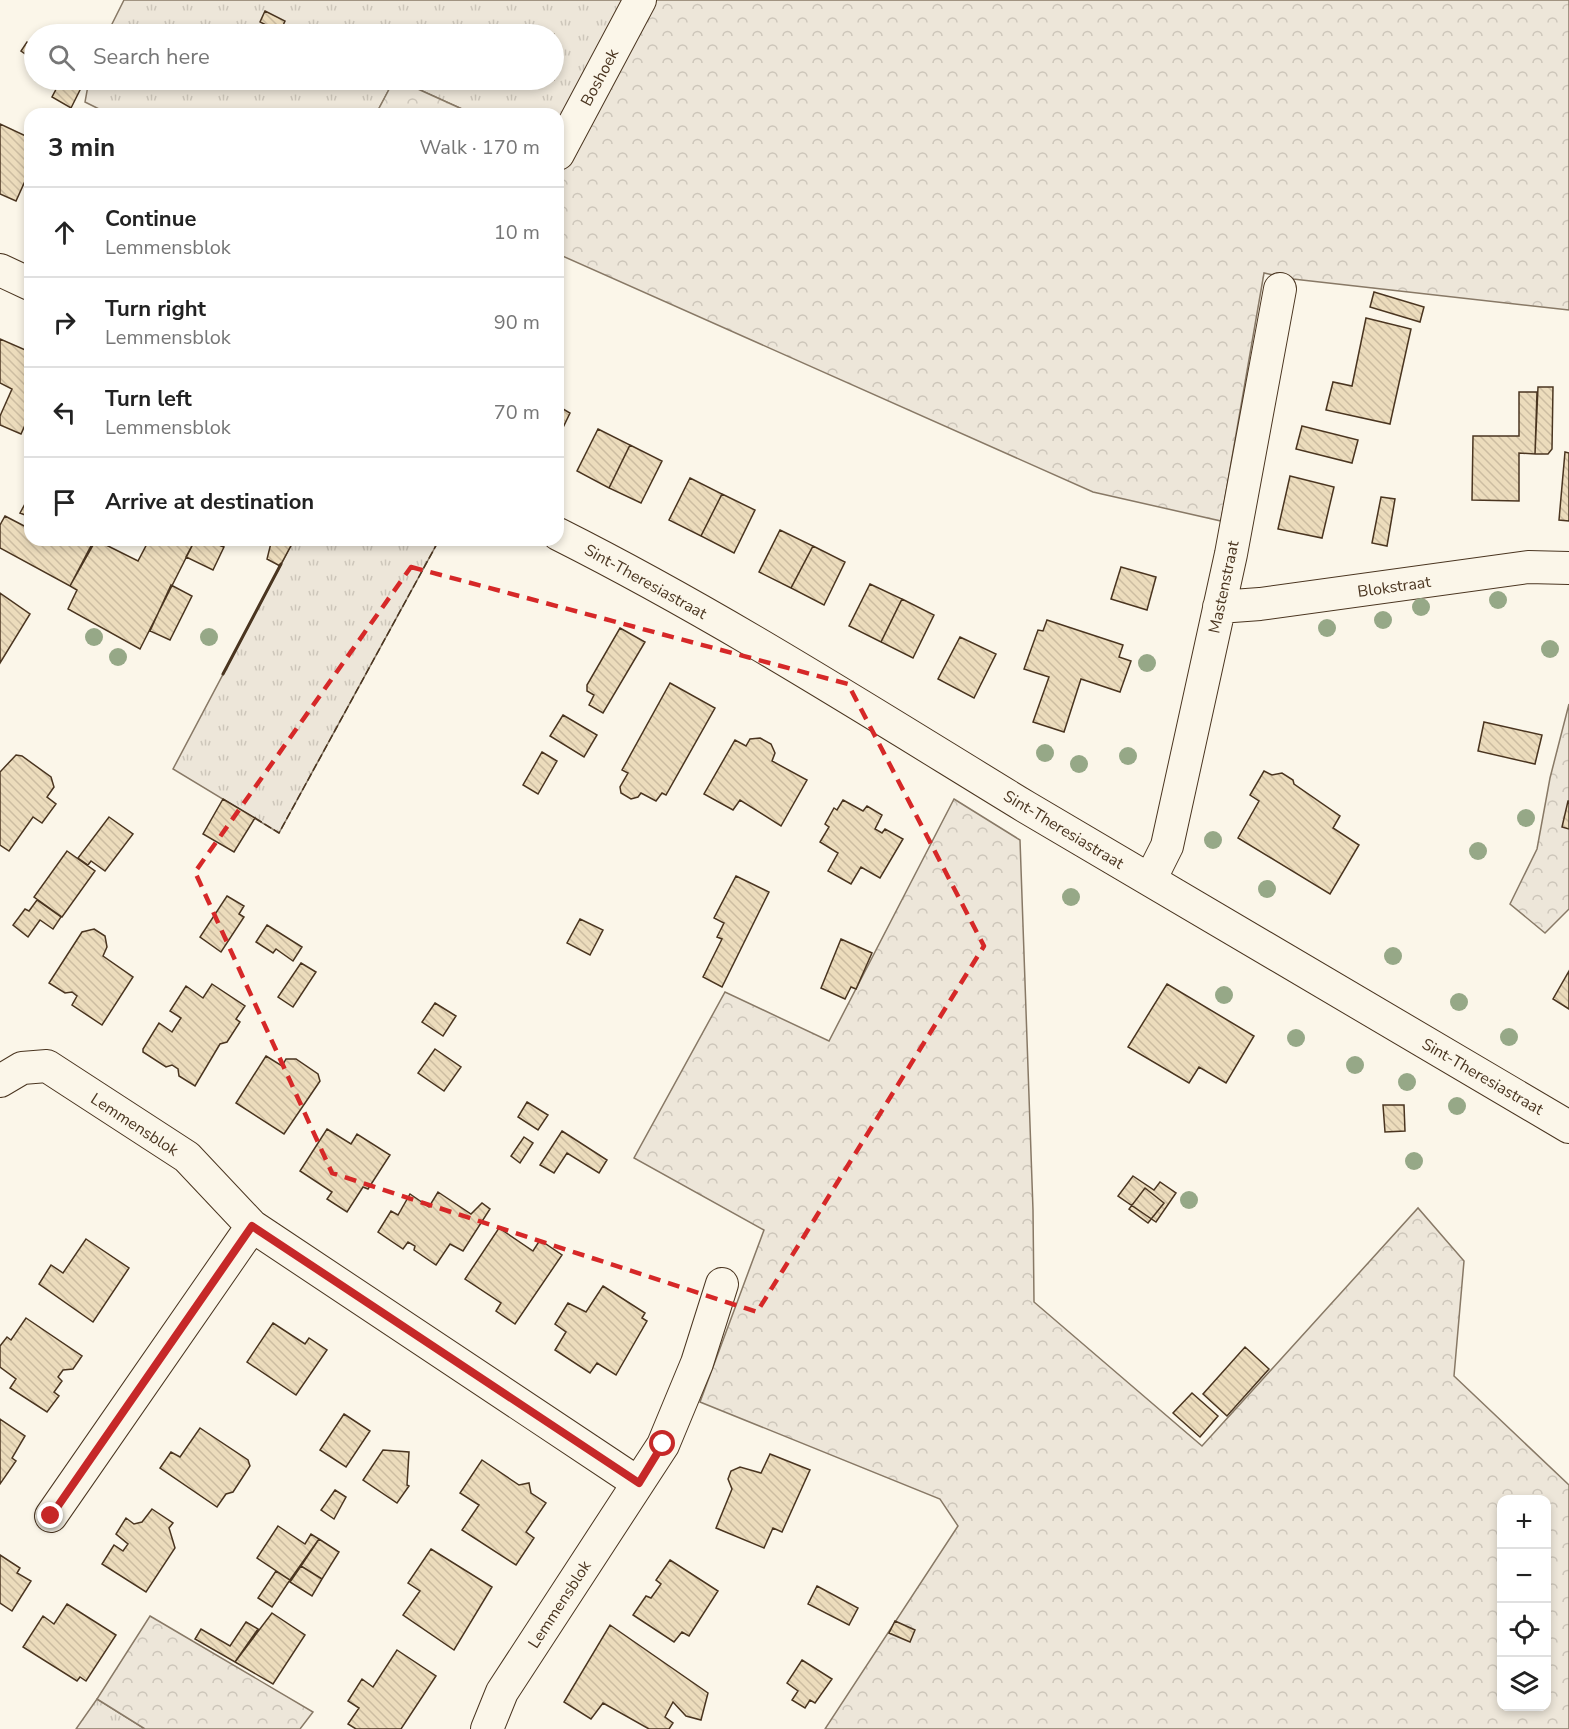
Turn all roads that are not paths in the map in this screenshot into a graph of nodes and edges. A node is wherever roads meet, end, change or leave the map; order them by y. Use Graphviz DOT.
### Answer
graph roads {
  1 [pos="640,0"];
  2 [pos="564,143"];
  3 [pos="0,270"];
  4 [pos="24,281"];
  5 [pos="1280,289"];
  6 [pos="564,537"];
  7 [pos="1569,568"];
  8 [pos="1220,607"];
  9 [pos="1150,880"];
  10 [pos="0,1081"];
  11 [pos="1569,1127"];
  12 [pos="252,1226"];
  13 [pos="722,1284"];
  14 [pos="639,1483"];
  15 [pos="51,1516"];
  16 [pos="487,1729"];
  1 -- 2 [label="street, Boshoek"];
  3 -- 4 [label="street"];
  5 -- 8 [label="street, Mastenstraat"];
  6 -- 9 [label="street, Sint-Theresiastraat"];
  7 -- 8 [label="street, Blokstraat"];
  8 -- 9 [label="street, Mastenstraat"];
  9 -- 11 [label="street, Sint-Theresiastraat"];
  10 -- 12 [label="street, Lemmensblok"];
  12 -- 14 [label="street, Lemmensblok"];
  12 -- 15 [label="street"];
  13 -- 14 [label="street, Lemmensblok"];
  14 -- 16 [label="street, Lemmensblok"];
}
